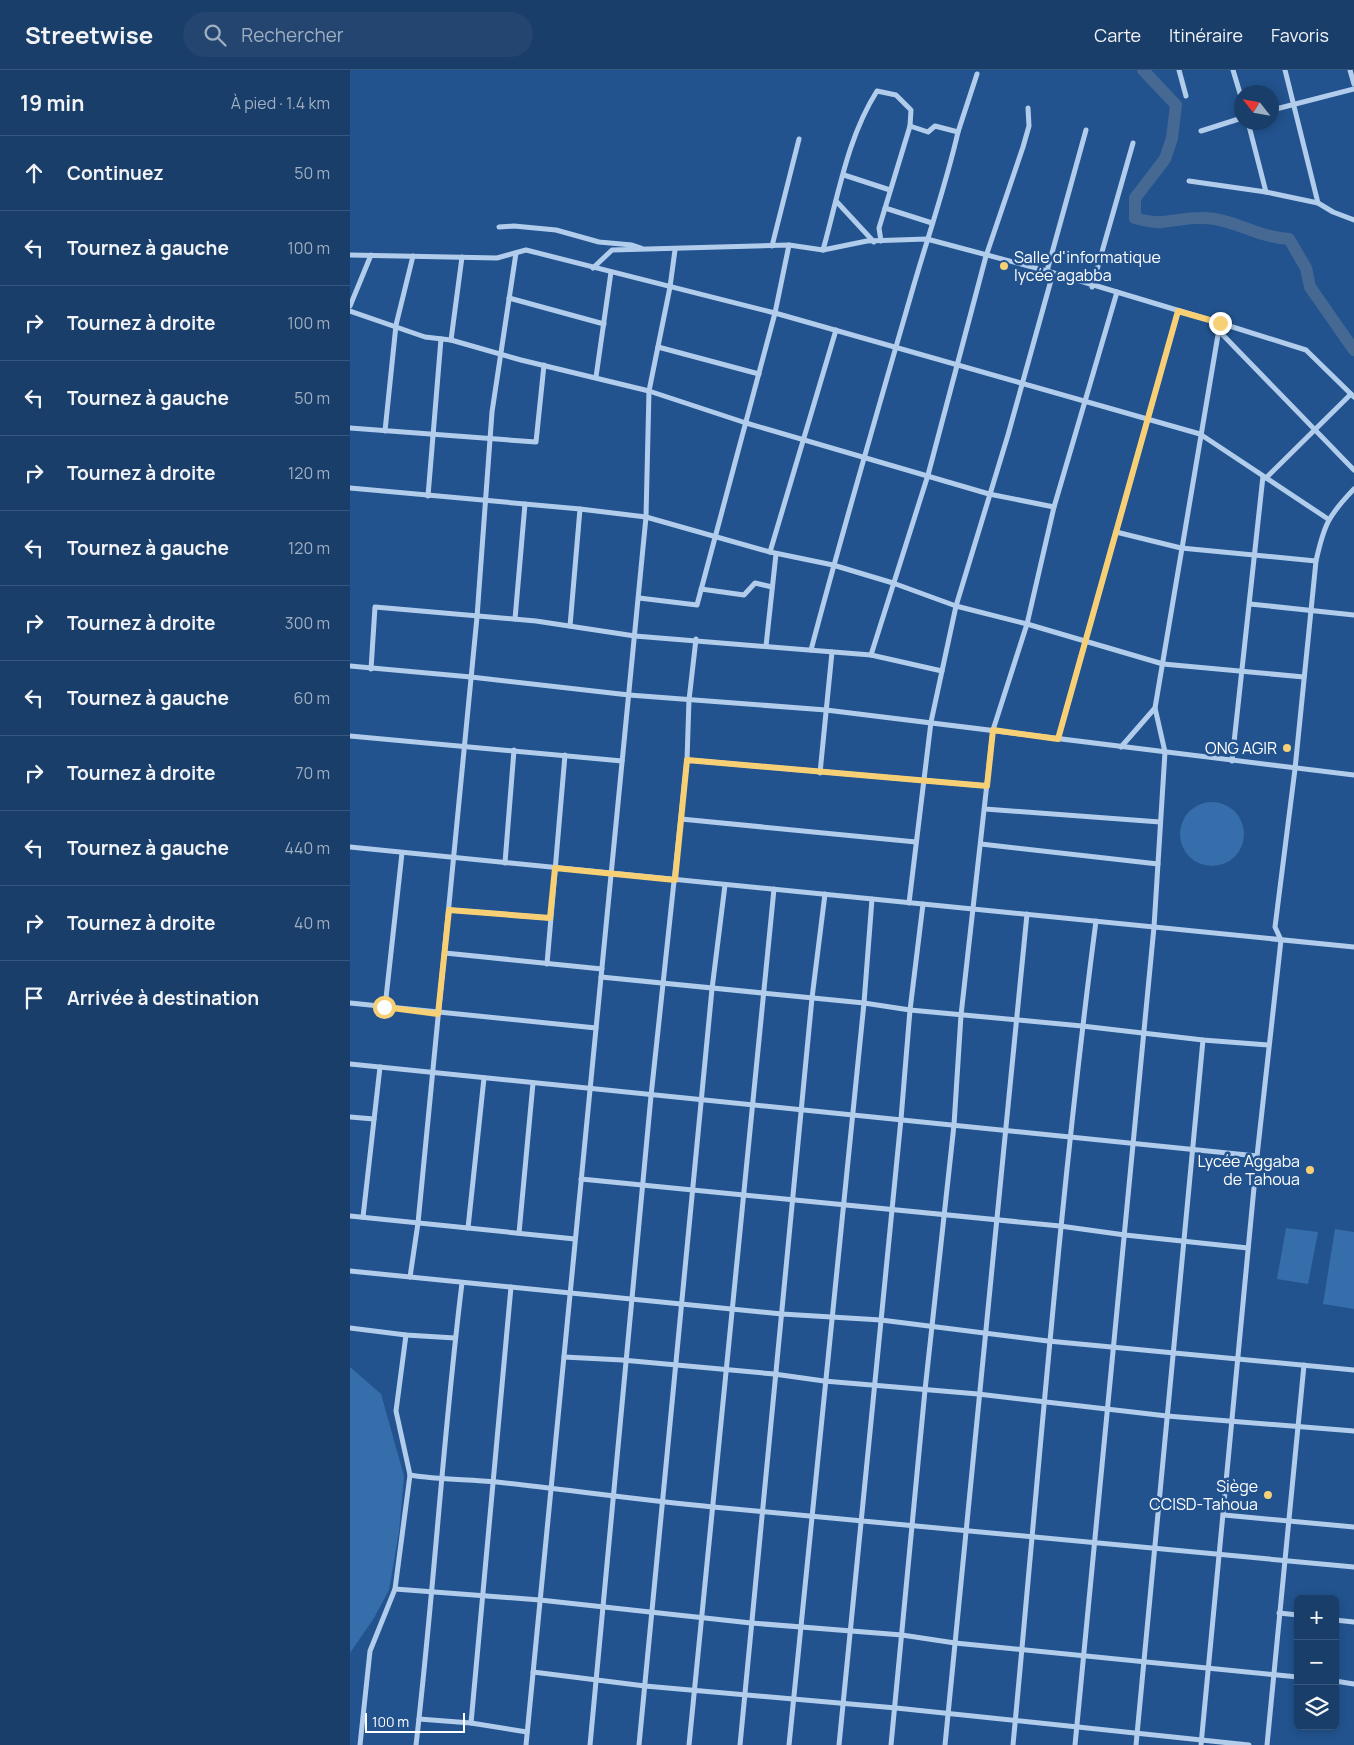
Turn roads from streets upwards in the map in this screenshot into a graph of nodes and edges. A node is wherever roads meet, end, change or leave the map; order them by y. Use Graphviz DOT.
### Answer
graph roads {
  1 [pos="1179,70"];
  2 [pos="1233,70"];
  3 [pos="1285,70"];
  4 [pos="1350,70"];
  5 [pos="977,74"];
  6 [pos="1354,84"];
  7 [pos="1238,85"];
  8 [pos="1354,89"];
  9 [pos="1186,96"];
  10 [pos="1294,104"];
  11 [pos="1028,108"];
  12 [pos="1279,108"];
  13 [pos="1234,120"];
  14 [pos="910,126"];
  15 [pos="1086,130"];
  16 [pos="1250,130"];
  17 [pos="1200,131"];
  18 [pos="958,132"];
  19 [pos="799,138"];
  20 [pos="1133,144"];
  21 [pos="844,175"];
  22 [pos="1189,181"];
  23 [pos="890,190"];
  24 [pos="1266,192"];
  25 [pos="837,202"];
  26 [pos="1318,203"];
  27 [pos="885,208"];
  28 [pos="1354,220"];
  29 [pos="932,222"];
  30 [pos="499,228"];
  31 [pos="927,239"];
  32 [pos="878,242"];
  33 [pos="789,245"];
  34 [pos="772,246"];
  35 [pos="645,250"];
  36 [pos="675,250"];
  37 [pos="823,250"];
  38 [pos="516,253"];
  39 [pos="350,255"];
  40 [pos="371,255"];
  41 [pos="413,256"];
  42 [pos="986,256"];
  43 [pos="462,257"];
  44 [pos="593,268"];
  45 [pos="611,272"];
  46 [pos="1050,272"];
  47 [pos="670,287"];
  48 [pos="1092,287"];
  49 [pos="1117,292"];
  50 [pos="510,298"];
  51 [pos="350,306"];
  52 [pos="350,311"];
  53 [pos="1178,311"];
  54 [pos="775,313"];
  55 [pos="1220,323"];
  56 [pos="604,324"];
  57 [pos="396,326"];
  58 [pos="836,330"];
  59 [pos="1219,331"];
  60 [pos="441,339"];
  61 [pos="451,340"];
  62 [pos="658,347"];
  63 [pos="896,347"];
  64 [pos="501,355"];
  65 [pos="957,364"];
  66 [pos="544,365"];
  67 [pos="759,374"];
  68 [pos="596,377"];
  69 [pos="1022,382"];
  70 [pos="649,391"];
  71 [pos="1352,396"];
  72 [pos="1086,401"];
  73 [pos="1148,419"];
  74 [pos="746,423"];
  75 [pos="350,428"];
  76 [pos="1315,430"];
  77 [pos="385,431"];
  78 [pos="435,434"];
  79 [pos="1200,434"];
  80 [pos="489,438"];
  81 [pos="804,438"];
  82 [pos="864,455"];
  83 [pos="1354,470"];
  84 [pos="928,475"];
  85 [pos="1264,477"];
  86 [pos="350,488"];
  87 [pos="1354,489"];
  88 [pos="989,494"];
  89 [pos="428,496"];
  90 [pos="486,501"];
  91 [pos="525,504"];
  92 [pos="1054,507"];
  93 [pos="580,509"];
  94 [pos="646,517"];
  95 [pos="1328,519"];
  96 [pos="1116,532"];
  97 [pos="714,536"];
  98 [pos="1181,548"];
  99 [pos="770,552"];
  100 [pos="776,554"];
  101 [pos="1255,555"];
  102 [pos="1316,561"];
  103 [pos="833,565"];
  104 [pos="892,583"];
  105 [pos="772,587"];
  106 [pos="701,589"];
  107 [pos="638,598"];
  108 [pos="1250,604"];
  109 [pos="956,606"];
  110 [pos="1311,609"];
  111 [pos="1354,615"];
  112 [pos="477,617"];
  113 [pos="515,619"];
  114 [pos="1027,624"];
  115 [pos="570,626"];
  116 [pos="635,636"];
  117 [pos="696,639"];
  118 [pos="1086,641"];
  119 [pos="766,646"];
  120 [pos="811,650"];
  121 [pos="832,652"];
  122 [pos="871,655"];
  123 [pos="1162,664"];
  124 [pos="350,666"];
  125 [pos="371,669"];
  126 [pos="942,671"];
  127 [pos="1240,671"];
  128 [pos="471,677"];
  129 [pos="1304,677"];
  130 [pos="629,695"];
  131 [pos="689,700"];
  132 [pos="1155,708"];
  133 [pos="826,710"];
  134 [pos="931,722"];
  135 [pos="993,730"];
  136 [pos="350,736"];
  137 [pos="1058,739"];
  138 [pos="464,745"];
  139 [pos="1121,747"];
  140 [pos="514,750"];
  141 [pos="1165,752"];
  142 [pos="565,755"];
  143 [pos="687,760"];
  144 [pos="622,761"];
  145 [pos="1232,761"];
  146 [pos="1295,769"];
  147 [pos="820,773"];
  148 [pos="1354,775"];
  149 [pos="922,782"];
  150 [pos="987,786"];
  151 [pos="984,808"];
  152 [pos="681,819"];
  153 [pos="1160,822"];
  154 [pos="916,842"];
  155 [pos="981,844"];
  156 [pos="350,848"];
  157 [pos="402,853"];
  158 [pos="454,858"];
  159 [pos="505,863"];
  160 [pos="1158,864"];
  161 [pos="555,868"];
  162 [pos="611,873"];
  163 [pos="675,880"];
  164 [pos="725,884"];
  165 [pos="774,889"];
  166 [pos="825,894"];
  167 [pos="872,899"];
  168 [pos="909,903"];
  169 [pos="923,904"];
  170 [pos="973,909"];
  171 [pos="449,910"];
  172 [pos="1026,914"];
  173 [pos="550,918"];
  174 [pos="1096,921"];
  175 [pos="1154,927"];
  176 [pos="1280,940"];
  177 [pos="1354,947"];
  178 [pos="444,953"];
  179 [pos="547,964"];
  180 [pos="602,969"];
  181 [pos="601,977"];
  182 [pos="664,984"];
  183 [pos="712,989"];
  184 [pos="764,994"];
  185 [pos="812,998"];
  186 [pos="864,1003"];
  187 [pos="350,1004"];
  188 [pos="384,1007"];
  189 [pos="910,1010"];
  190 [pos="438,1014"];
  191 [pos="962,1015"];
  192 [pos="1015,1020"];
  193 [pos="1082,1026"];
  194 [pos="596,1028"];
  195 [pos="1145,1033"];
  196 [pos="1202,1040"];
  197 [pos="1268,1045"];
  198 [pos="350,1064"];
  199 [pos="380,1067"];
  200 [pos="431,1072"];
  201 [pos="484,1078"];
  202 [pos="533,1083"];
  203 [pos="590,1090"];
  204 [pos="651,1096"];
  205 [pos="701,1101"];
  206 [pos="752,1106"];
  207 [pos="800,1111"];
  208 [pos="851,1115"];
  209 [pos="350,1117"];
  210 [pos="374,1118"];
  211 [pos="901,1119"];
  212 [pos="954,1125"];
  213 [pos="1006,1132"];
  214 [pos="1070,1138"];
  215 [pos="1134,1144"];
  216 [pos="1192,1150"];
  217 [pos="1257,1156"];
  218 [pos="581,1179"];
  219 [pos="643,1185"];
  220 [pos="692,1190"];
  221 [pos="744,1194"];
  222 [pos="793,1199"];
  223 [pos="843,1204"];
  224 [pos="892,1209"];
  225 [pos="944,1214"];
  226 [pos="350,1216"];
  227 [pos="363,1217"];
  228 [pos="998,1220"];
  229 [pos="418,1223"];
  230 [pos="1060,1226"];
  231 [pos="468,1228"];
  232 [pos="519,1233"];
  233 [pos="1125,1235"];
  234 [pos="575,1239"];
  235 [pos="1184,1242"];
  236 [pos="1248,1248"];
  237 [pos="350,1272"];
  238 [pos="410,1277"];
  239 [pos="462,1283"];
  240 [pos="511,1288"];
  241 [pos="570,1293"];
  242 [pos="632,1300"];
  243 [pos="682,1304"];
  244 [pos="732,1310"];
  245 [pos="782,1314"];
  246 [pos="831,1317"];
  247 [pos="881,1320"];
  248 [pos="932,1326"];
  249 [pos="350,1328"];
  250 [pos="984,1332"];
  251 [pos="406,1335"];
  252 [pos="456,1338"];
  253 [pos="1048,1341"];
  254 [pos="1115,1348"];
  255 [pos="1173,1353"];
  256 [pos="564,1356"];
  257 [pos="1237,1359"];
  258 [pos="625,1360"];
  259 [pos="1304,1365"];
  260 [pos="676,1366"];
  261 [pos="726,1370"];
  262 [pos="1354,1370"];
  263 [pos="774,1374"];
  264 [pos="824,1381"];
  265 [pos="873,1386"];
  266 [pos="925,1390"];
  267 [pos="978,1394"];
  268 [pos="1044,1403"];
  269 [pos="1109,1408"];
  270 [pos="1167,1416"];
  271 [pos="1232,1421"];
  272 [pos="1297,1425"];
  273 [pos="1354,1430"];
  274 [pos="410,1475"];
  275 [pos="442,1480"];
  276 [pos="494,1482"];
  277 [pos="551,1488"];
  278 [pos="613,1494"];
  279 [pos="662,1502"];
  280 [pos="712,1507"];
  281 [pos="762,1512"];
  282 [pos="1224,1515"];
  283 [pos="811,1516"];
  284 [pos="860,1521"];
  285 [pos="1288,1521"];
  286 [pos="911,1526"];
  287 [pos="1354,1527"];
  288 [pos="964,1531"];
  289 [pos="1033,1538"];
  290 [pos="1096,1544"];
  291 [pos="1155,1550"];
  292 [pos="1219,1556"];
  293 [pos="1283,1561"];
  294 [pos="1354,1567"];
  295 [pos="395,1589"];
  296 [pos="433,1592"];
  297 [pos="483,1595"];
  298 [pos="540,1600"];
  299 [pos="604,1606"];
  300 [pos="653,1611"];
  301 [pos="1279,1613"];
  302 [pos="1294,1615"];
  303 [pos="703,1619"];
  304 [pos="1339,1620"];
  305 [pos="1354,1622"];
  306 [pos="751,1624"];
  307 [pos="800,1628"];
  308 [pos="851,1631"];
  309 [pos="902,1636"];
  310 [pos="955,1643"];
  311 [pos="1022,1650"];
  312 [pos="1086,1656"];
  313 [pos="1144,1661"];
  314 [pos="1209,1667"];
  315 [pos="533,1672"];
  316 [pos="1274,1675"];
  317 [pos="1294,1677"];
  318 [pos="597,1680"];
  319 [pos="1339,1682"];
  320 [pos="1354,1684"];
  321 [pos="645,1686"];
  322 [pos="694,1691"];
  323 [pos="744,1696"];
  324 [pos="793,1701"];
  325 [pos="843,1704"];
  326 [pos="896,1708"];
  327 [pos="948,1714"];
  328 [pos="419,1719"];
  329 [pos="1015,1722"];
  330 [pos="471,1723"];
  331 [pos="1077,1728"];
  332 [pos="527,1732"];
  333 [pos="1137,1734"];
  334 [pos="1202,1743"];
  335 [pos="360,1745"];
  336 [pos="416,1745"];
  337 [pos="526,1745"];
  338 [pos="590,1745"];
  339 [pos="639,1745"];
  340 [pos="689,1745"];
  341 [pos="740,1745"];
  342 [pos="789,1745"];
  343 [pos="838,1745"];
  344 [pos="892,1745"];
  345 [pos="945,1745"];
  346 [pos="1013,1745"];
  347 [pos="1075,1745"];
  348 [pos="1136,1745"];
  349 [pos="1249,1745"];
  350 [pos="1267,1745"];
  1 -- 9 [label="street"];
  2 -- 7 [label="street"];
  3 -- 10 [label="street"];
  4 -- 6 [label="street"];
  5 -- 18 [label="street"];
  8 -- 10 [label="street"];
  10 -- 12 [label="street"];
  10 -- 26 [label="street"];
  11 -- 42 [label="street"];
  13 -- 17 [label="street"];
  14 -- 18 [label="street"];
  14 -- 21 [label="street"];
  14 -- 23 [label="street"];
  15 -- 46 [label="street"];
  16 -- 24 [label="street"];
  18 -- 29 [label="street"];
  19 -- 34 [label="street"];
  20 -- 48 [label="street"];
  21 -- 23 [label="street"];
  21 -- 25 [label="street"];
  22 -- 24 [label="street"];
  23 -- 27 [label="street"];
  24 -- 26 [label="street"];
  25 -- 32 [label="street"];
  25 -- 37 [label="street"];
  26 -- 28 [label="street"];
  27 -- 29 [label="street"];
  27 -- 32 [label="street"];
  29 -- 31 [label="street"];
  30 -- 35 [label="street"];
  31 -- 32 [label="street"];
  31 -- 42 [label="street"];
  31 -- 63 [label="street"];
  32 -- 37 [label="street"];
  33 -- 34 [label="street"];
  33 -- 37 [label="street"];
  33 -- 54 [label="street"];
  34 -- 36 [label="street"];
  35 -- 36 [label="street"];
  35 -- 44 [label="street"];
  36 -- 47 [label="street"];
  38 -- 43 [label="street"];
  38 -- 44 [label="street"];
  38 -- 50 [label="street"];
  39 -- 40 [label="street"];
  40 -- 41 [label="street"];
  40 -- 51 [label="street"];
  41 -- 43 [label="street"];
  41 -- 57 [label="street"];
  42 -- 46 [label="street"];
  42 -- 65 [label="street"];
  43 -- 61 [label="street"];
  44 -- 45 [label="street"];
  45 -- 47 [label="street"];
  45 -- 56 [label="street"];
  46 -- 48 [label="street"];
  46 -- 69 [label="street"];
  47 -- 54 [label="street"];
  47 -- 62 [label="street"];
  48 -- 49 [label="street"];
  49 -- 53 [label="street"];
  49 -- 72 [label="street"];
  50 -- 56 [label="street"];
  50 -- 64 [label="street"];
  52 -- 57 [label="street"];
  53 -- 55 [label="street"];
  53 -- 73 [label="street"];
  54 -- 58 [label="street"];
  54 -- 67 [label="street"];
  55 -- 59 [label="street"];
  55 -- 71 [label="street"];
  56 -- 68 [label="street"];
  57 -- 60 [label="street"];
  57 -- 77 [label="street"];
  58 -- 63 [label="street"];
  58 -- 81 [label="street"];
  59 -- 76 [label="street"];
  59 -- 79 [label="street"];
  60 -- 61 [label="street"];
  60 -- 78 [label="street"];
  61 -- 64 [label="street"];
  62 -- 67 [label="street"];
  62 -- 70 [label="street"];
  63 -- 65 [label="street"];
  63 -- 82 [label="street"];
  64 -- 66 [label="street"];
  64 -- 80 [label="street"];
  65 -- 69 [label="street"];
  65 -- 84 [label="street"];
  66 -- 68 [label="street"];
  66 -- 80 [label="street"];
  67 -- 74 [label="street"];
  68 -- 70 [label="street"];
  69 -- 72 [label="street"];
  69 -- 88 [label="street"];
  70 -- 74 [label="street"];
  70 -- 94 [label="street"];
  71 -- 76 [label="street"];
  72 -- 73 [label="street"];
  72 -- 92 [label="street"];
  73 -- 79 [label="street"];
  73 -- 96 [label="street"];
  74 -- 81 [label="street"];
  74 -- 97 [label="street"];
  75 -- 77 [label="street"];
  76 -- 83 [label="street"];
  76 -- 85 [label="street"];
  77 -- 78 [label="street"];
  78 -- 80 [label="street"];
  78 -- 89 [label="street"];
  79 -- 85 [label="street"];
  79 -- 98 [label="street"];
  80 -- 90 [label="street"];
  81 -- 82 [label="street"];
  81 -- 99 [label="street"];
  82 -- 84 [label="street"];
  82 -- 103 [label="street"];
  84 -- 88 [label="street"];
  84 -- 104 [label="street"];
  85 -- 95 [label="street"];
  85 -- 101 [label="street"];
  86 -- 89 [label="street"];
  87 -- 95 [label="street"];
  88 -- 92 [label="street"];
  88 -- 109 [label="street"];
  89 -- 90 [label="street"];
  90 -- 91 [label="street"];
  90 -- 112 [label="street"];
  91 -- 93 [label="street"];
  91 -- 113 [label="street"];
  92 -- 114 [label="street"];
  93 -- 94 [label="street"];
  93 -- 115 [label="street"];
  94 -- 97 [label="street"];
  94 -- 107 [label="street"];
  95 -- 102 [label="street"];
  96 -- 98 [label="street"];
  96 -- 118 [label="street"];
  97 -- 99 [label="street"];
  97 -- 106 [label="street"];
  98 -- 101 [label="street"];
  98 -- 123 [label="street"];
  99 -- 100 [label="street"];
  100 -- 103 [label="street"];
  100 -- 105 [label="street"];
  101 -- 102 [label="street"];
  101 -- 108 [label="street"];
  102 -- 110 [label="street"];
  103 -- 104 [label="street"];
  103 -- 120 [label="street"];
  104 -- 109 [label="street"];
  104 -- 122 [label="street"];
  105 -- 106 [label="street"];
  105 -- 119 [label="street"];
  106 -- 107 [label="street"];
  107 -- 116 [label="street"];
  108 -- 110 [label="street"];
  108 -- 127 [label="street"];
  109 -- 114 [label="street"];
  109 -- 126 [label="street"];
  110 -- 111 [label="street"];
  110 -- 129 [label="street"];
  112 -- 113 [label="street"];
  112 -- 125 [label="street"];
  112 -- 128 [label="street"];
  113 -- 115 [label="street"];
  114 -- 118 [label="street"];
  114 -- 135 [label="street"];
  115 -- 116 [label="street"];
  116 -- 117 [label="street"];
  116 -- 130 [label="street"];
  117 -- 119 [label="street"];
  117 -- 131 [label="street"];
  118 -- 123 [label="street"];
  118 -- 137 [label="street"];
  119 -- 120 [label="street"];
  120 -- 121 [label="street"];
  121 -- 122 [label="street"];
  121 -- 133 [label="street"];
  122 -- 126 [label="street"];
  123 -- 127 [label="street"];
  123 -- 132 [label="street"];
  124 -- 125 [label="street"];
  125 -- 128 [label="street"];
  126 -- 134 [label="street"];
  127 -- 129 [label="street"];
  127 -- 145 [label="street"];
  128 -- 130 [label="street"];
  128 -- 138 [label="street"];
  129 -- 146 [label="street"];
  130 -- 131 [label="street"];
  130 -- 144 [label="street"];
  131 -- 133 [label="street"];
  131 -- 143 [label="street"];
  132 -- 139 [label="street"];
  132 -- 141 [label="street"];
  133 -- 134 [label="street"];
  133 -- 147 [label="street"];
  134 -- 135 [label="street"];
  134 -- 149 [label="street"];
  135 -- 137 [label="street"];
  135 -- 150 [label="street"];
  136 -- 138 [label="street"];
  137 -- 139 [label="street"];
  138 -- 140 [label="street"];
  138 -- 158 [label="street"];
  139 -- 141 [label="street"];
  140 -- 142 [label="street"];
  140 -- 159 [label="street"];
  141 -- 145 [label="street"];
  141 -- 153 [label="street"];
  142 -- 144 [label="street"];
  142 -- 161 [label="street"];
  143 -- 147 [label="street"];
  143 -- 152 [label="street"];
  144 -- 162 [label="street"];
  145 -- 146 [label="street"];
  146 -- 148 [label="street"];
  146 -- 176 [label="street"];
  147 -- 149 [label="street"];
  149 -- 150 [label="street"];
  149 -- 154 [label="street"];
  150 -- 151 [label="street"];
  151 -- 153 [label="street"];
  151 -- 155 [label="street"];
  152 -- 154 [label="street"];
  152 -- 163 [label="street"];
  153 -- 160 [label="street"];
  154 -- 168 [label="street"];
  155 -- 160 [label="street"];
  155 -- 170 [label="street"];
  156 -- 157 [label="street"];
  157 -- 158 [label="street"];
  157 -- 188 [label="street"];
  158 -- 159 [label="street"];
  158 -- 171 [label="street"];
  159 -- 161 [label="street"];
  160 -- 175 [label="street"];
  161 -- 162 [label="street"];
  161 -- 173 [label="street"];
  162 -- 163 [label="street"];
  162 -- 180 [label="street"];
  163 -- 164 [label="street"];
  163 -- 182 [label="street"];
  164 -- 165 [label="street"];
  164 -- 183 [label="street"];
  165 -- 166 [label="street"];
  165 -- 184 [label="street"];
  166 -- 167 [label="street"];
  166 -- 185 [label="street"];
  167 -- 168 [label="street"];
  167 -- 186 [label="street"];
  168 -- 169 [label="street"];
  169 -- 170 [label="street"];
  169 -- 189 [label="street"];
  170 -- 172 [label="street"];
  170 -- 191 [label="street"];
  171 -- 173 [label="street"];
  171 -- 178 [label="street"];
  172 -- 174 [label="street"];
  172 -- 192 [label="street"];
  173 -- 179 [label="street"];
  174 -- 175 [label="street"];
  174 -- 193 [label="street"];
  175 -- 176 [label="street"];
  175 -- 195 [label="street"];
  176 -- 177 [label="street"];
  176 -- 197 [label="street"];
  178 -- 179 [label="street"];
  178 -- 190 [label="street"];
  179 -- 180 [label="street"];
  180 -- 181 [label="street"];
  181 -- 182 [label="street"];
  181 -- 194 [label="street"];
  182 -- 183 [label="street"];
  182 -- 204 [label="street"];
  183 -- 184 [label="street"];
  183 -- 205 [label="street"];
  184 -- 185 [label="street"];
  184 -- 206 [label="street"];
  185 -- 186 [label="street"];
  185 -- 207 [label="street"];
  186 -- 189 [label="street"];
  186 -- 208 [label="street"];
  187 -- 188 [label="street"];
  188 -- 190 [label="street"];
  189 -- 191 [label="street"];
  189 -- 211 [label="street"];
  190 -- 194 [label="street"];
  190 -- 200 [label="street"];
  191 -- 192 [label="street"];
  191 -- 212 [label="street"];
  192 -- 193 [label="street"];
  192 -- 213 [label="street"];
  193 -- 195 [label="street"];
  193 -- 214 [label="street"];
  194 -- 203 [label="street"];
  195 -- 196 [label="street"];
  195 -- 215 [label="street"];
  196 -- 197 [label="street"];
  196 -- 216 [label="street"];
  197 -- 217 [label="street"];
  198 -- 199 [label="street"];
  199 -- 200 [label="street"];
  199 -- 210 [label="street"];
  200 -- 201 [label="street"];
  200 -- 229 [label="street"];
  201 -- 202 [label="street"];
  201 -- 231 [label="street"];
  202 -- 203 [label="street"];
  202 -- 232 [label="street"];
  203 -- 204 [label="street"];
  203 -- 218 [label="street"];
  204 -- 205 [label="street"];
  204 -- 219 [label="street"];
  205 -- 206 [label="street"];
  205 -- 220 [label="street"];
  206 -- 207 [label="street"];
  206 -- 221 [label="street"];
  207 -- 208 [label="street"];
  207 -- 222 [label="street"];
  208 -- 211 [label="street"];
  208 -- 223 [label="street"];
  209 -- 210 [label="street"];
  210 -- 227 [label="street"];
  211 -- 212 [label="street"];
  211 -- 224 [label="street"];
  212 -- 213 [label="street"];
  212 -- 225 [label="street"];
  213 -- 214 [label="street"];
  213 -- 228 [label="street"];
  214 -- 215 [label="street"];
  214 -- 230 [label="street"];
  215 -- 216 [label="street"];
  215 -- 233 [label="street"];
  216 -- 217 [label="street"];
  216 -- 235 [label="street"];
  217 -- 236 [label="street"];
  218 -- 219 [label="street"];
  218 -- 234 [label="street"];
  219 -- 220 [label="street"];
  219 -- 242 [label="street"];
  220 -- 221 [label="street"];
  220 -- 243 [label="street"];
  221 -- 222 [label="street"];
  221 -- 244 [label="street"];
  222 -- 223 [label="street"];
  222 -- 245 [label="street"];
  223 -- 224 [label="street"];
  223 -- 246 [label="street"];
  224 -- 225 [label="street"];
  224 -- 247 [label="street"];
  225 -- 228 [label="street"];
  225 -- 248 [label="street"];
  226 -- 227 [label="street"];
  227 -- 229 [label="street"];
  228 -- 230 [label="street"];
  228 -- 250 [label="street"];
  229 -- 231 [label="street"];
  229 -- 238 [label="street"];
  230 -- 233 [label="street"];
  230 -- 253 [label="street"];
  231 -- 232 [label="street"];
  232 -- 234 [label="street"];
  233 -- 235 [label="street"];
  233 -- 254 [label="street"];
  234 -- 241 [label="street"];
  235 -- 236 [label="street"];
  235 -- 255 [label="street"];
  236 -- 257 [label="street"];
  237 -- 238 [label="street"];
  238 -- 239 [label="street"];
  239 -- 240 [label="street"];
  239 -- 252 [label="street"];
  240 -- 241 [label="street"];
  240 -- 276 [label="street"];
  241 -- 242 [label="street"];
  241 -- 256 [label="street"];
  242 -- 243 [label="street"];
  242 -- 258 [label="street"];
  243 -- 244 [label="street"];
  243 -- 260 [label="street"];
  244 -- 245 [label="street"];
  244 -- 261 [label="street"];
  245 -- 246 [label="street"];
  245 -- 263 [label="street"];
  246 -- 247 [label="street"];
  246 -- 264 [label="street"];
  247 -- 248 [label="street"];
  247 -- 265 [label="street"];
  248 -- 250 [label="street"];
  248 -- 266 [label="street"];
  249 -- 251 [label="street"];
  250 -- 253 [label="street"];
  250 -- 267 [label="street"];
  251 -- 252 [label="street"];
  251 -- 274 [label="street"];
  252 -- 275 [label="street"];
  253 -- 254 [label="street"];
  253 -- 268 [label="street"];
  254 -- 255 [label="street"];
  254 -- 269 [label="street"];
  255 -- 257 [label="street"];
  255 -- 270 [label="street"];
  256 -- 258 [label="street"];
  256 -- 277 [label="street"];
  257 -- 259 [label="street"];
  257 -- 271 [label="street"];
  258 -- 260 [label="street"];
  258 -- 278 [label="street"];
  259 -- 262 [label="street"];
  259 -- 272 [label="street"];
  260 -- 261 [label="street"];
  260 -- 279 [label="street"];
  261 -- 263 [label="street"];
  261 -- 280 [label="street"];
  263 -- 264 [label="street"];
  263 -- 281 [label="street"];
  264 -- 265 [label="street"];
  264 -- 283 [label="street"];
  265 -- 266 [label="street"];
  265 -- 284 [label="street"];
  266 -- 267 [label="street"];
  266 -- 286 [label="street"];
  267 -- 268 [label="street"];
  267 -- 288 [label="street"];
  268 -- 269 [label="street"];
  268 -- 289 [label="street"];
  269 -- 270 [label="street"];
  269 -- 290 [label="street"];
  270 -- 271 [label="street"];
  270 -- 291 [label="street"];
  271 -- 272 [label="street"];
  271 -- 282 [label="street"];
  272 -- 273 [label="street"];
  272 -- 285 [label="street"];
  274 -- 275 [label="street"];
  274 -- 295 [label="street"];
  275 -- 276 [label="street"];
  275 -- 296 [label="street"];
  276 -- 277 [label="street"];
  276 -- 297 [label="street"];
  277 -- 278 [label="street"];
  277 -- 298 [label="street"];
  278 -- 279 [label="street"];
  278 -- 299 [label="street"];
  279 -- 280 [label="street"];
  279 -- 300 [label="street"];
  280 -- 281 [label="street"];
  280 -- 303 [label="street"];
  281 -- 283 [label="street"];
  281 -- 306 [label="street"];
  282 -- 285 [label="street"];
  282 -- 292 [label="street"];
  283 -- 284 [label="street"];
  283 -- 307 [label="street"];
  284 -- 286 [label="street"];
  284 -- 308 [label="street"];
  285 -- 287 [label="street"];
  285 -- 293 [label="street"];
  286 -- 288 [label="street"];
  286 -- 309 [label="street"];
  288 -- 289 [label="street"];
  288 -- 310 [label="street"];
  289 -- 290 [label="street"];
  289 -- 311 [label="street"];
  290 -- 291 [label="street"];
  290 -- 312 [label="street"];
  291 -- 292 [label="street"];
  291 -- 313 [label="street"];
  292 -- 293 [label="street"];
  292 -- 314 [label="street"];
  293 -- 294 [label="street"];
  293 -- 301 [label="street"];
  295 -- 296 [label="street"];
  295 -- 335 [label="street"];
  296 -- 297 [label="street"];
  296 -- 328 [label="street"];
  297 -- 298 [label="street"];
  297 -- 330 [label="street"];
  298 -- 299 [label="street"];
  298 -- 315 [label="street"];
  299 -- 300 [label="street"];
  299 -- 318 [label="street"];
  300 -- 303 [label="street"];
  300 -- 321 [label="street"];
  301 -- 302 [label="street"];
  301 -- 316 [label="street"];
  303 -- 306 [label="street"];
  303 -- 322 [label="street"];
  304 -- 305 [label="street"];
  306 -- 307 [label="street"];
  306 -- 323 [label="street"];
  307 -- 308 [label="street"];
  307 -- 324 [label="street"];
  308 -- 309 [label="street"];
  308 -- 325 [label="street"];
  309 -- 310 [label="street"];
  309 -- 326 [label="street"];
  310 -- 311 [label="street"];
  310 -- 327 [label="street"];
  311 -- 312 [label="street"];
  311 -- 329 [label="street"];
  312 -- 313 [label="street"];
  312 -- 331 [label="street"];
  313 -- 314 [label="street"];
  313 -- 333 [label="street"];
  314 -- 316 [label="street"];
  314 -- 334 [label="street"];
  315 -- 318 [label="street"];
  315 -- 332 [label="street"];
  316 -- 317 [label="street"];
  316 -- 350 [label="street"];
  318 -- 321 [label="street"];
  318 -- 338 [label="street"];
  319 -- 320 [label="street"];
  321 -- 322 [label="street"];
  321 -- 339 [label="street"];
  322 -- 323 [label="street"];
  322 -- 340 [label="street"];
  323 -- 324 [label="street"];
  323 -- 341 [label="street"];
  324 -- 325 [label="street"];
  324 -- 342 [label="street"];
  325 -- 326 [label="street"];
  325 -- 343 [label="street"];
  326 -- 327 [label="street"];
  326 -- 344 [label="street"];
  327 -- 329 [label="street"];
  327 -- 345 [label="street"];
  328 -- 330 [label="street"];
  328 -- 336 [label="street"];
  329 -- 331 [label="street"];
  329 -- 346 [label="street"];
  330 -- 332 [label="street"];
  331 -- 333 [label="street"];
  331 -- 347 [label="street"];
  332 -- 337 [label="street"];
  333 -- 334 [label="street"];
  333 -- 348 [label="street"];
  334 -- 349 [label="street"];
}
